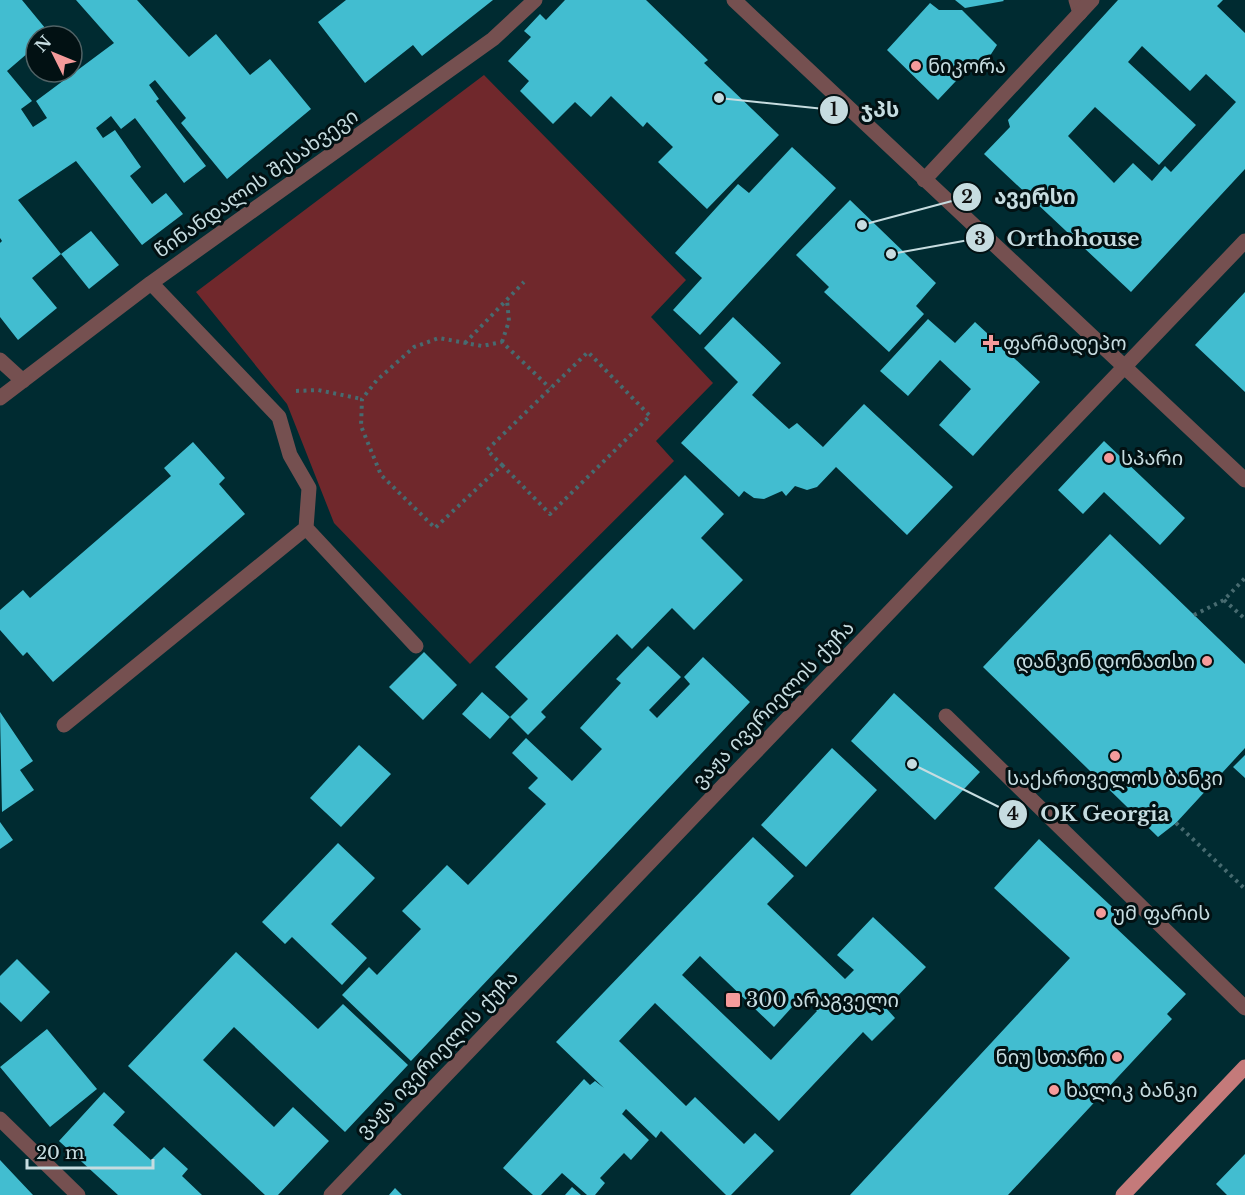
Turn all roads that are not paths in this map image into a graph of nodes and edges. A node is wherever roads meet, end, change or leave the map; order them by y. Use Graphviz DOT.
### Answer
graph roads {
  1 [pos="535,0"];
  2 [pos="734,0"];
  3 [pos="1092,0"];
  4 [pos="1078,6"];
  5 [pos="924,180"];
  6 [pos="1245,241"];
  7 [pos="151,283"];
  8 [pos="0,360"];
  9 [pos="1124,368"];
  10 [pos="23,381"];
  11 [pos="0,398"];
  12 [pos="1245,480"];
  13 [pos="306,528"];
  14 [pos="416,646"];
  15 [pos="946,716"];
  16 [pos="64,725"];
  17 [pos="1245,1008"];
  18 [pos="1245,1067"];
  19 [pos="0,1119"];
  20 [pos="78,1195"];
  21 [pos="331,1195"];
  22 [pos="1123,1195"];
  1 -- 7 [label="street, წინანდალის შესახვევი"];
  2 -- 5 [label="street"];
  3 -- 4 [label="street"];
  4 -- 5 [label="street"];
  5 -- 9 [label="street"];
  6 -- 9 [label="street, ვაჟა ივერიელის ქუჩა"];
  7 -- 10 [label="street, წინანდალის შესახვევი"];
  7 -- 13 [label="street"];
  8 -- 10 [label="street"];
  9 -- 12 [label="street"];
  9 -- 21 [label="street, ვაჟა ივერიელის ქუჩა"];
  10 -- 11 [label="street, წინანდალის შესახვევი"];
  13 -- 14 [label="street"];
  13 -- 16 [label="street"];
  15 -- 17 [label="street"];
  18 -- 22 [label="main road"];
  19 -- 20 [label="street"];
}
